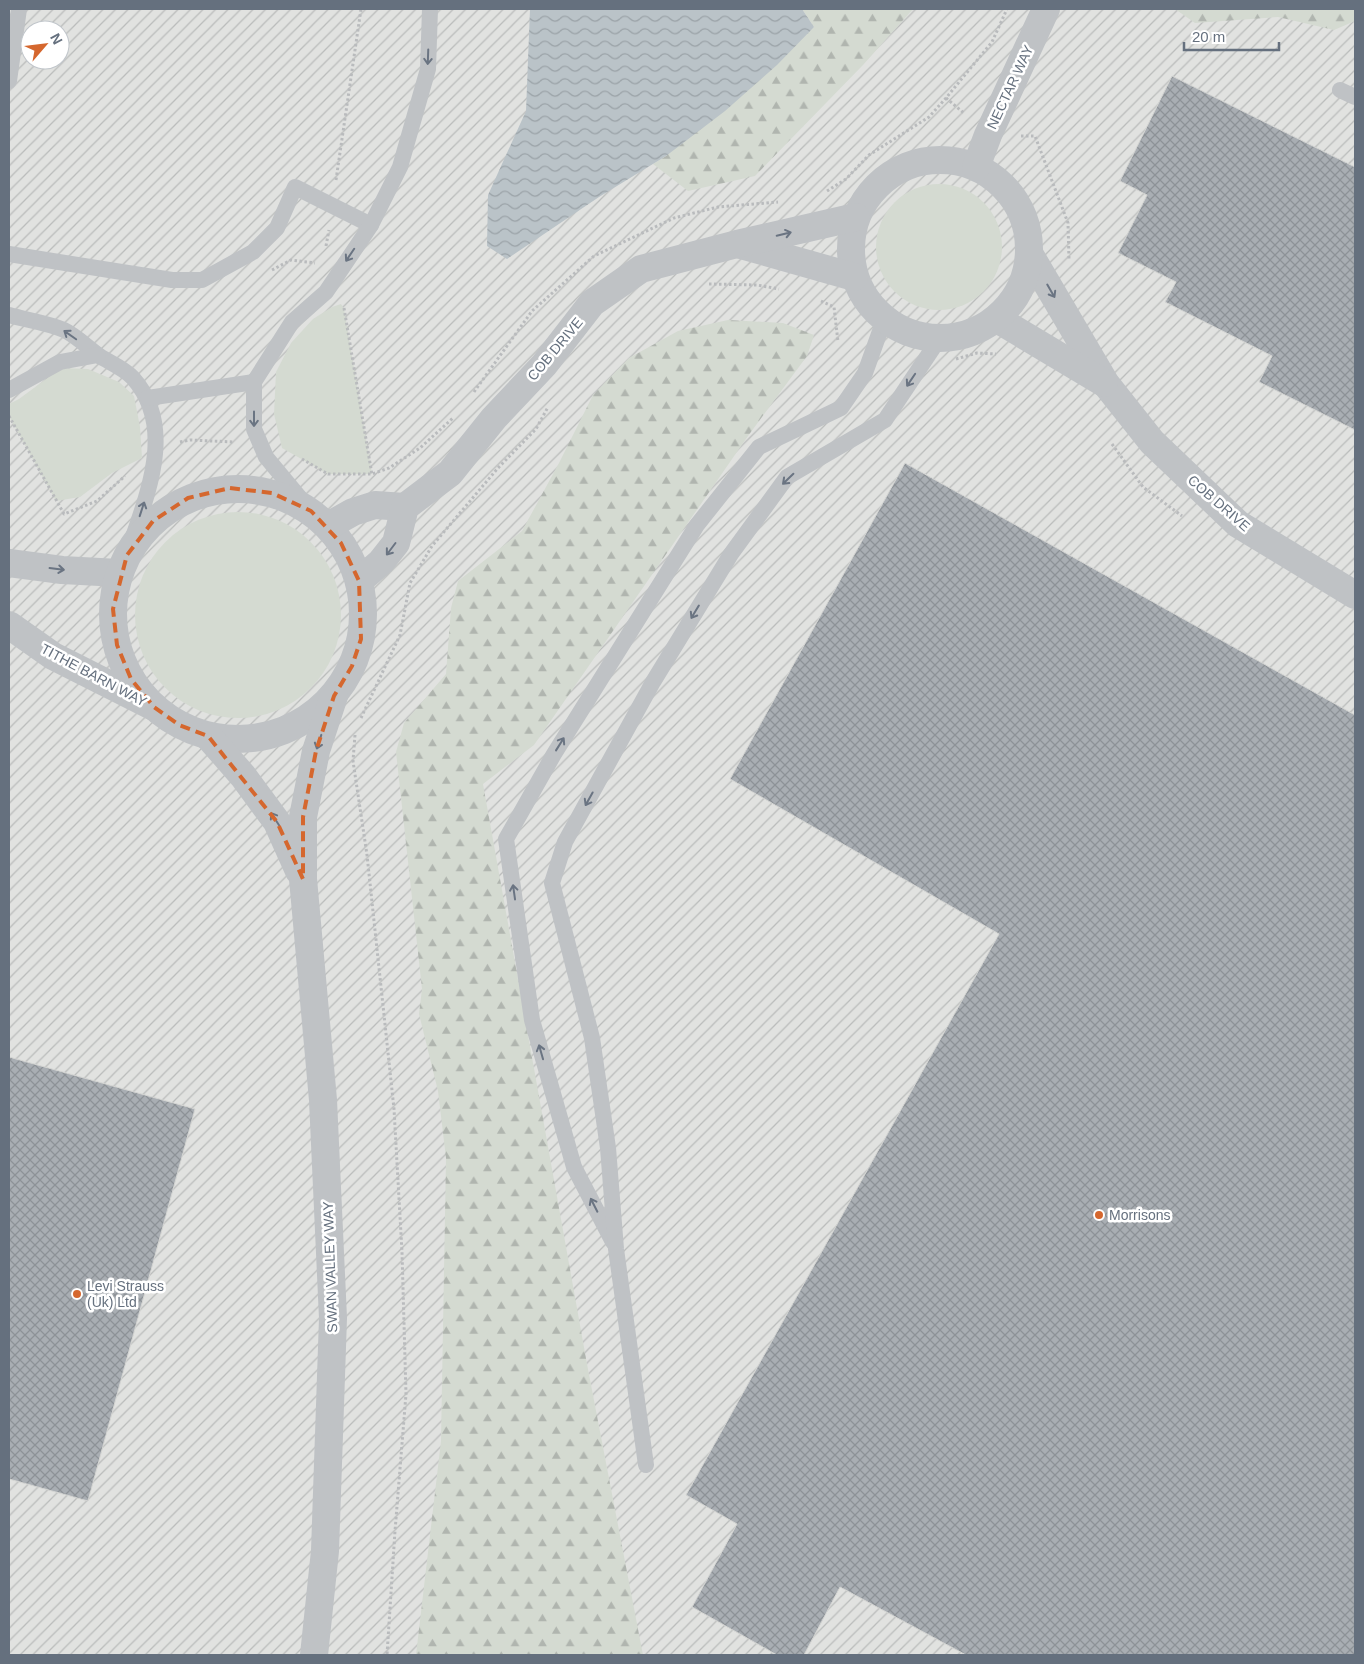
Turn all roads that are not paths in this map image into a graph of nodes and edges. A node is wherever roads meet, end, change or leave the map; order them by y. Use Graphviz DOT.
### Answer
graph roads {
  1 [pos="19,9"];
  2 [pos="430,9"];
  3 [pos="1046,9"];
  4 [pos="9,81"];
  5 [pos="1340,90"];
  6 [pos="1355,98"];
  7 [pos="976,167"];
  8 [pos="856,217"];
  9 [pos="371,225"];
  10 [pos="737,244"];
  11 [pos="9,254"];
  12 [pos="1030,255"];
  13 [pos="854,277"];
  14 [pos="9,315"];
  15 [pos="997,319"];
  16 [pos="884,320"];
  17 [pos="938,339"];
  18 [pos="98,355"];
  19 [pos="254,382"];
  20 [pos="1106,384"];
  21 [pos="9,390"];
  22 [pos="148,398"];
  23 [pos="405,507"];
  24 [pos="320,519"];
  25 [pos="9,563"];
  26 [pos="123,564"];
  27 [pos="359,581"];
  28 [pos="1355,596"];
  29 [pos="9,625"];
  30 [pos="334,696"];
  31 [pos="154,707"];
  32 [pos="208,736"];
  33 [pos="303,879"];
  34 [pos="616,1248"];
  35 [pos="646,1465"];
  36 [pos="314,1655"];
  1 -- 4 [label="lane"];
  2 -- 9 [label="lane, one-way"];
  3 -- 7 [label="street, NECTAR WAY"];
  5 -- 6 [label="lane"];
  7 -- 8 [label="street"];
  7 -- 12 [label="street"];
  10 -- 8 [label="street, COB DRIVE, one-way"];
  8 -- 13 [label="street"];
  9 -- 11 [label="lane"];
  9 -- 19 [label="lane, one-way"];
  10 -- 13 [label="street"];
  10 -- 23 [label="street, COB DRIVE"];
  12 -- 15 [label="street"];
  12 -- 20 [label="street, COB DRIVE, one-way"];
  13 -- 16 [label="street"];
  18 -- 14 [label="lane, one-way"];
  15 -- 17 [label="street"];
  15 -- 20 [label="street, COB DRIVE"];
  16 -- 17 [label="street"];
  34 -- 16 [label="lane, one-way"];
  17 -- 34 [label="lane, one-way"];
  18 -- 21 [label="lane"];
  18 -- 22 [label="lane"];
  19 -- 22 [label="lane"];
  19 -- 24 [label="lane, one-way"];
  20 -- 28 [label="street, COB DRIVE"];
  26 -- 22 [label="lane, one-way"];
  23 -- 24 [label="street"];
  23 -- 27 [label="street, one-way"];
  24 -- 26 [label="street"];
  24 -- 27 [label="street"];
  25 -- 26 [label="street, one-way"];
  26 -- 31 [label="street"];
  27 -- 30 [label="street"];
  29 -- 31 [label="street, TITHE BARN WAY"];
  30 -- 32 [label="street"];
  30 -- 33 [label="street, SWAN VALLEY WAY, one-way"];
  31 -- 32 [label="street"];
  33 -- 32 [label="street, SWAN VALLEY WAY, one-way"];
  33 -- 36 [label="street, SWAN VALLEY WAY"];
  34 -- 35 [label="lane"];
}
